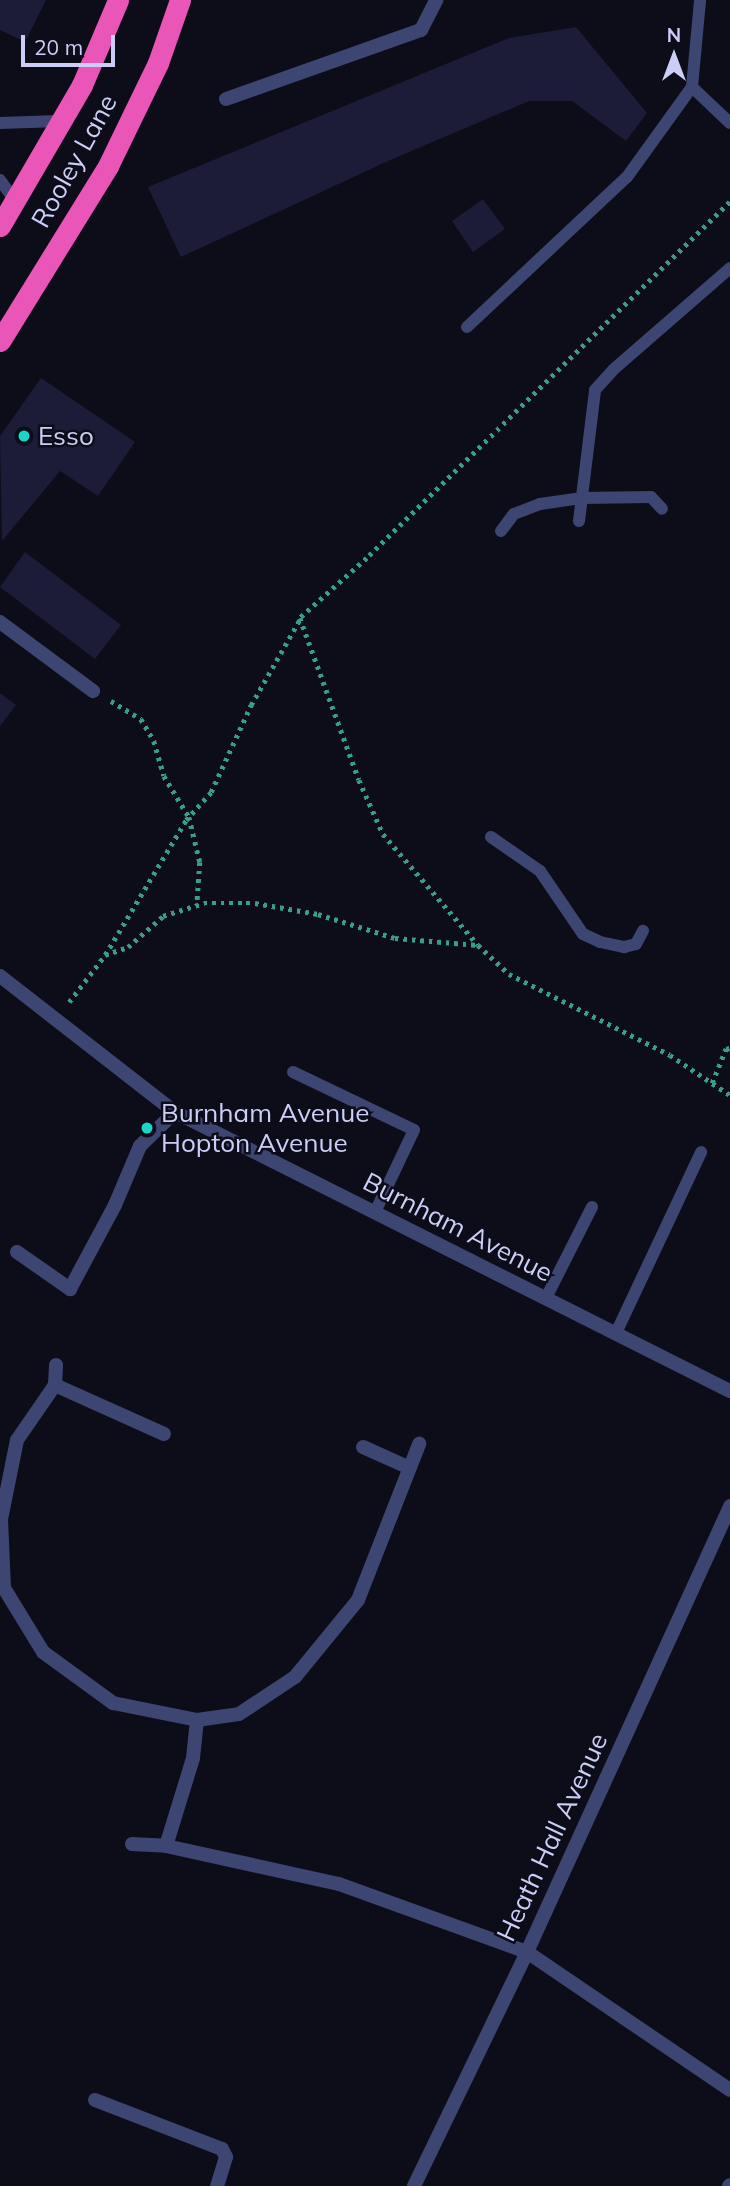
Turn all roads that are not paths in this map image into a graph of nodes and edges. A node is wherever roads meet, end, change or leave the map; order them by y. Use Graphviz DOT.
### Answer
graph roads {
  1 [pos="118,0"];
  2 [pos="180,0"];
  3 [pos="436,0"];
  4 [pos="700,0"];
  5 [pos="692,87"];
  6 [pos="226,99"];
  7 [pos="59,121"];
  8 [pos="0,122"];
  9 [pos="730,123"];
  10 [pos="0,180"];
  11 [pos="15,201"];
  12 [pos="0,226"];
  13 [pos="730,268"];
  14 [pos="467,327"];
  15 [pos="0,341"];
  16 [pos="582,498"];
  17 [pos="662,509"];
  18 [pos="579,522"];
  19 [pos="501,531"];
  20 [pos="0,622"];
  21 [pos="93,691"];
  22 [pos="491,836"];
  23 [pos="643,931"];
  24 [pos="0,976"];
  25 [pos="293,1072"];
  26 [pos="175,1112"];
  27 [pos="701,1152"];
  28 [pos="592,1207"];
  29 [pos="375,1212"];
  30 [pos="17,1252"];
  31 [pos="546,1298"];
  32 [pos="616,1333"];
  33 [pos="56,1365"];
  34 [pos="55,1385"];
  35 [pos="730,1391"];
  36 [pos="164,1434"];
  37 [pos="419,1444"];
  38 [pos="363,1447"];
  39 [pos="410,1468"];
  40 [pos="730,1506"];
  41 [pos="197,1720"];
  42 [pos="132,1844"];
  43 [pos="166,1846"];
  44 [pos="527,1952"];
  45 [pos="730,2090"];
  46 [pos="96,2100"];
  47 [pos="217,2186"];
  48 [pos="414,2186"];
  1 -- 7 [label="highway, Rooley Lane"];
  2 -- 15 [label="highway, Rooley Lane"];
  3 -- 6 [label="street"];
  4 -- 5 [label="lane"];
  5 -- 9 [label="lane"];
  5 -- 14 [label="lane"];
  7 -- 8 [label="lane"];
  7 -- 11 [label="highway, Rooley Lane"];
  10 -- 11 [label="lane"];
  11 -- 12 [label="highway, Rooley Lane"];
  13 -- 16 [label="lane"];
  16 -- 17 [label="lane"];
  16 -- 18 [label="lane"];
  16 -- 19 [label="lane"];
  20 -- 21 [label="street"];
  22 -- 23 [label="lane"];
  24 -- 26 [label="street, Burnham Avenue"];
  25 -- 29 [label="lane"];
  26 -- 29 [label="street, Burnham Avenue"];
  26 -- 30 [label="street"];
  27 -- 32 [label="lane"];
  28 -- 31 [label="lane"];
  29 -- 31 [label="street, Burnham Avenue"];
  31 -- 32 [label="street, Burnham Avenue"];
  32 -- 35 [label="street, Burnham Avenue"];
  33 -- 34 [label="street"];
  34 -- 36 [label="street"];
  34 -- 41 [label="street"];
  37 -- 39 [label="street"];
  38 -- 39 [label="street"];
  39 -- 41 [label="street"];
  40 -- 44 [label="street, Heath Hall Avenue"];
  41 -- 43 [label="street"];
  42 -- 43 [label="street"];
  43 -- 44 [label="street"];
  44 -- 45 [label="street"];
  44 -- 48 [label="street, Heath Hall Avenue"];
  46 -- 47 [label="street"];
}
